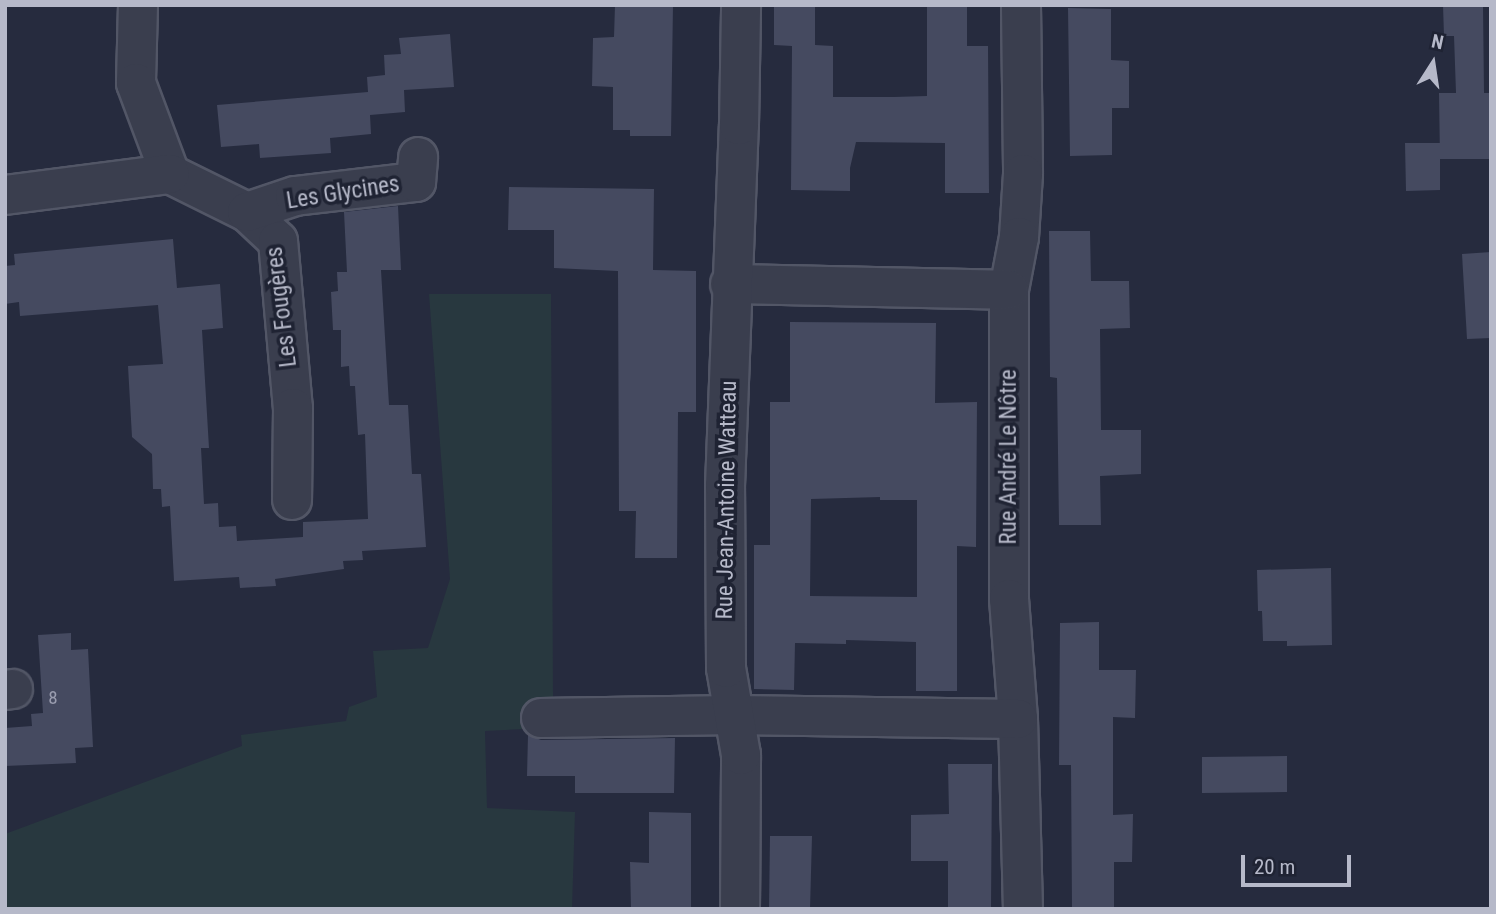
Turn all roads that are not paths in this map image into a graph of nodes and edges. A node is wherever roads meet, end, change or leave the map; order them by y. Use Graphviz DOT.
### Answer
graph roads {
  1 [pos="138,5"];
  2 [pos="741,5"];
  3 [pos="1021,5"];
  4 [pos="418,157"];
  5 [pos="170,174"];
  6 [pos="5,195"];
  7 [pos="247,212"];
  8 [pos="730,284"];
  9 [pos="1009,290"];
  10 [pos="292,500"];
  11 [pos="734,715"];
  12 [pos="541,718"];
  13 [pos="1018,719"];
  14 [pos="740,909"];
  15 [pos="1023,909"];
  1 -- 5 [label="street"];
  2 -- 8 [label="street, Rue Jean-Antoine Watteau"];
  3 -- 9 [label="street, Rue André Le Nôtre"];
  4 -- 7 [label="street, Les Glycines"];
  5 -- 6 [label="street"];
  5 -- 7 [label="street, Les Fougères"];
  7 -- 10 [label="street, Les Fougères"];
  8 -- 9 [label="street"];
  8 -- 11 [label="street, Rue Jean-Antoine Watteau"];
  9 -- 13 [label="street, Rue André Le Nôtre"];
  11 -- 12 [label="street"];
  11 -- 13 [label="street"];
  11 -- 14 [label="street, Rue Jean-Antoine Watteau"];
  13 -- 15 [label="street, Rue André Le Nôtre"];
}
